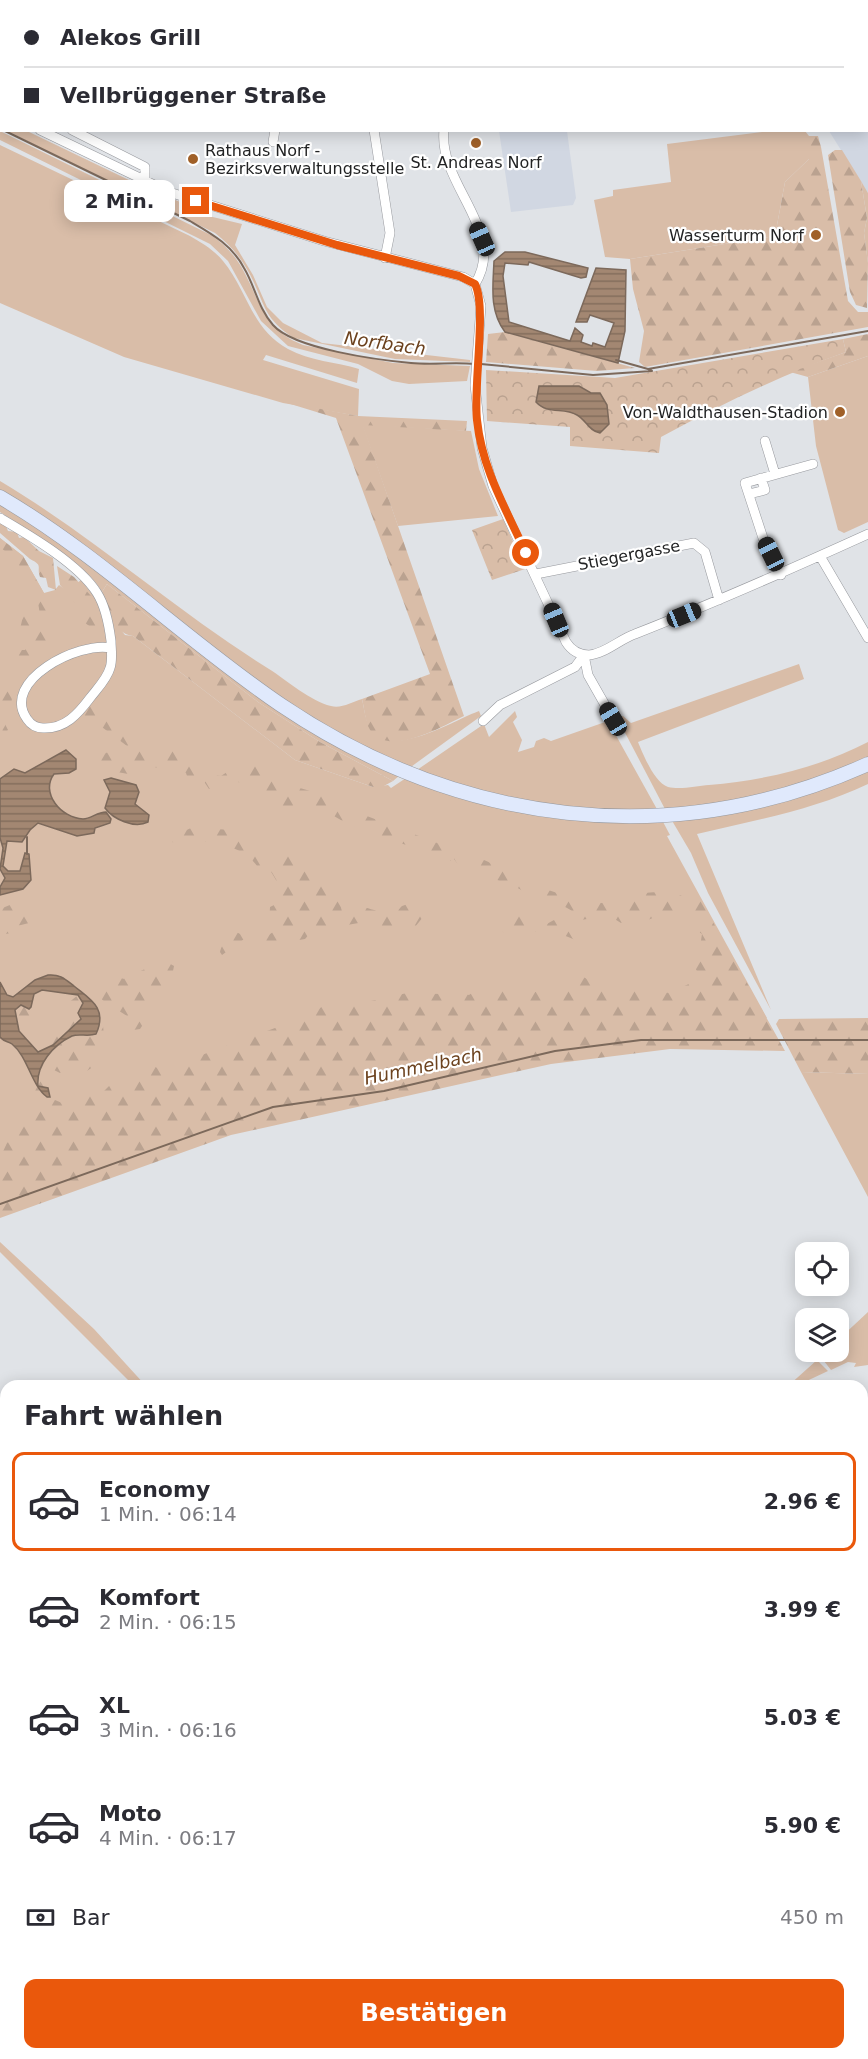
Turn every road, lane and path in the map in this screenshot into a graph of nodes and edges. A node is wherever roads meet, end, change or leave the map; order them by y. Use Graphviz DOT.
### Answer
graph roads {
  1 [pos="44,132"];
  2 [pos="76,132"];
  3 [pos="275,132"];
  4 [pos="374,132"];
  5 [pos="444,132"];
  6 [pos="273,142"];
  7 [pos="144,182"];
  8 [pos="385,258"];
  9 [pos="475,284"];
  10 [pos="765,441"];
  11 [pos="813,464"];
  12 [pos="775,474"];
  13 [pos="0,497"];
  14 [pos="0,518"];
  15 [pos="868,534"];
  16 [pos="820,556"];
  17 [pos="536,574"];
  18 [pos="781,574"];
  19 [pos="720,600"];
  20 [pos="868,638"];
  21 [pos="111,648"];
  22 [pos="579,653"];
  23 [pos="613,719"];
  24 [pos="483,721"];
  25 [pos="868,764"];
  1 -- 7 [label="street"];
  2 -- 7 [label="street"];
  3 -- 6 [label="street"];
  4 -- 8 [label="street"];
  5 -- 9 [label="street"];
  7 -- 8 [label="street"];
  8 -- 9 [label="street"];
  9 -- 17 [label="street"];
  10 -- 12 [label="street"];
  11 -- 12 [label="street"];
  12 -- 18 [label="street"];
  13 -- 25 [label="main road"];
  14 -- 21 [label="street"];
  15 -- 16 [label="street"];
  16 -- 18 [label="street"];
  16 -- 20 [label="street"];
  17 -- 19 [label="street, Stiegergasse"];
  17 -- 22 [label="street"];
  18 -- 19 [label="street"];
  19 -- 22 [label="street"];
  21 -- 21 [label="street"];
  22 -- 23 [label="street"];
  22 -- 24 [label="street"];
}
